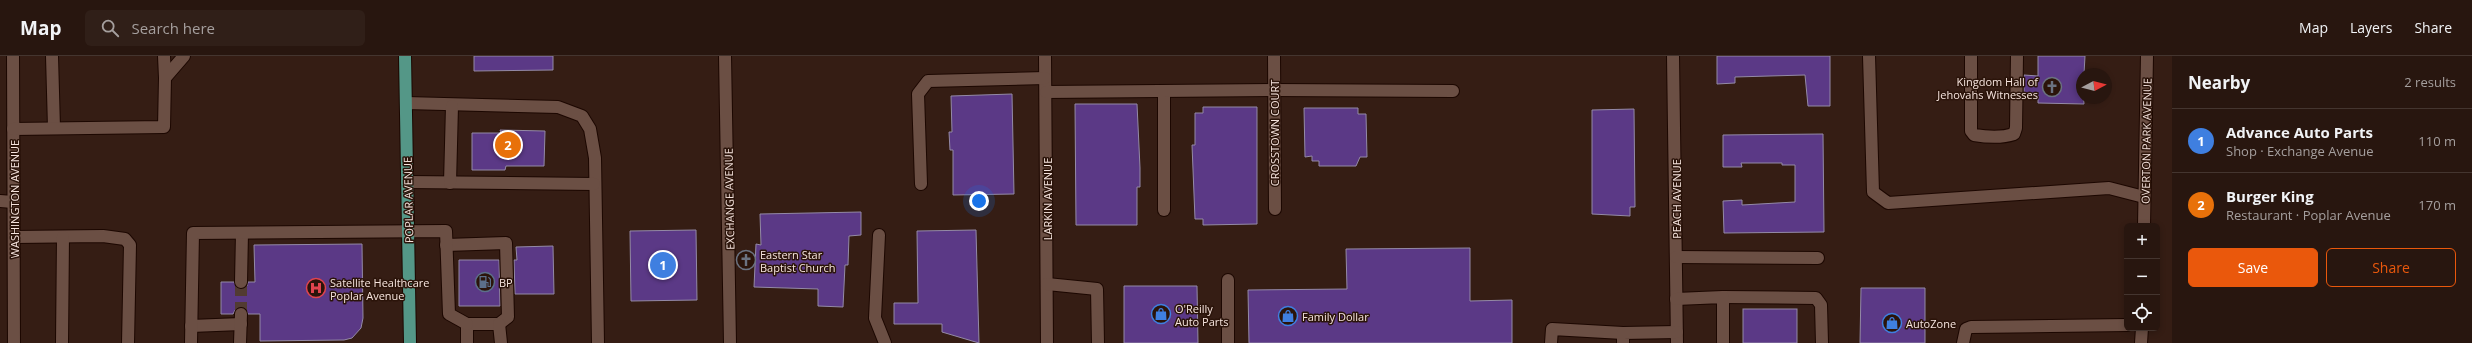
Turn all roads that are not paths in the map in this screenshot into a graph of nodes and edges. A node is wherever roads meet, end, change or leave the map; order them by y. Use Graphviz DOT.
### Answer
graph roads {
  1 [pos="13,56"];
  2 [pos="52,56"];
  3 [pos="164,56"];
  4 [pos="184,56"];
  5 [pos="405,56"];
  6 [pos="725,56"];
  7 [pos="1045,56"];
  8 [pos="1274,56"];
  9 [pos="1673,56"];
  10 [pos="1869,56"];
  11 [pos="1971,56"];
  12 [pos="2017,56"];
  13 [pos="2148,56"];
  14 [pos="165,78"];
  15 [pos="1045,78"];
  16 [pos="1274,90"];
  17 [pos="1164,91"];
  18 [pos="1453,91"];
  19 [pos="1046,92"];
  20 [pos="406,103"];
  21 [pos="452,106"];
  22 [pos="54,128"];
  23 [pos="13,129"];
  24 [pos="407,182"];
  25 [pos="450,182"];
  26 [pos="594,184"];
  27 [pos="921,184"];
  28 [pos="2144,196"];
  29 [pos="0,201"];
  30 [pos="13,202"];
  31 [pos="1164,210"];
  32 [pos="1275,210"];
  33 [pos="2144,223"];
  34 [pos="408,229"];
  35 [pos="242,232"];
  36 [pos="879,235"];
  37 [pos="63,237"];
  38 [pos="14,238"];
  39 [pos="446,245"];
  40 [pos="1676,257"];
  41 [pos="1818,258"];
  42 [pos="1228,280"];
  43 [pos="241,282"];
  44 [pos="1047,284"];
  45 [pos="1723,297"];
  46 [pos="1676,299"];
  47 [pos="467,324"];
  48 [pos="500,324"];
  49 [pos="2124,325"];
  50 [pos="191,326"];
  51 [pos="2142,331"];
  52 [pos="1623,338"];
  53 [pos="1677,338"];
  54 [pos="14,343"];
  55 [pos="62,343"];
  56 [pos="128,343"];
  57 [pos="191,343"];
  58 [pos="240,343"];
  59 [pos="410,343"];
  60 [pos="467,343"];
  61 [pos="501,343"];
  62 [pos="598,343"];
  63 [pos="730,343"];
  64 [pos="885,343"];
  65 [pos="1047,343"];
  66 [pos="1098,343"];
  67 [pos="1228,343"];
  68 [pos="1551,343"];
  69 [pos="1723,343"];
  70 [pos="1822,343"];
  71 [pos="1963,343"];
  72 [pos="2141,343"];
  1 -- 23 [label="street, WASHINGTON AVENUE"];
  2 -- 22 [label="street"];
  3 -- 14 [label="street"];
  4 -- 14 [label="street"];
  5 -- 20 [label="main road, POPLAR AVENUE"];
  6 -- 63 [label="street, EXCHANGE AVENUE"];
  7 -- 15 [label="street, LARKIN AVENUE"];
  8 -- 16 [label="street, CROSSTOWN COURT"];
  9 -- 40 [label="street, PEACH AVENUE"];
  10 -- 28 [label="street"];
  11 -- 12 [label="street"];
  13 -- 28 [label="street, OVERTON PARK AVENUE"];
  14 -- 22 [label="street"];
  15 -- 19 [label="street, LARKIN AVENUE"];
  15 -- 27 [label="street"];
  16 -- 17 [label="street"];
  16 -- 18 [label="street"];
  16 -- 32 [label="street, CROSSTOWN COURT"];
  17 -- 19 [label="street"];
  17 -- 31 [label="street"];
  19 -- 44 [label="street, LARKIN AVENUE"];
  20 -- 21 [label="street"];
  20 -- 24 [label="main road, POPLAR AVENUE"];
  21 -- 25 [label="street"];
  21 -- 26 [label="street"];
  22 -- 23 [label="street"];
  23 -- 30 [label="street, WASHINGTON AVENUE"];
  24 -- 25 [label="street"];
  24 -- 34 [label="main road, POPLAR AVENUE"];
  25 -- 26 [label="street"];
  26 -- 62 [label="street"];
  28 -- 33 [label="street, OVERTON PARK AVENUE"];
  29 -- 30 [label="street"];
  30 -- 38 [label="street, WASHINGTON AVENUE"];
  34 -- 35 [label="street"];
  34 -- 39 [label="street"];
  34 -- 59 [label="main road, POPLAR AVENUE"];
  35 -- 43 [label="street"];
  35 -- 50 [label="street"];
  36 -- 64 [label="street"];
  37 -- 38 [label="street"];
  37 -- 55 [label="street"];
  37 -- 56 [label="street"];
  38 -- 54 [label="street, WASHINGTON AVENUE"];
  39 -- 47 [label="street"];
  39 -- 48 [label="street"];
  40 -- 41 [label="street"];
  40 -- 46 [label="street, PEACH AVENUE"];
  42 -- 67 [label="street"];
  44 -- 65 [label="street, LARKIN AVENUE"];
  44 -- 66 [label="street"];
  45 -- 46 [label="street"];
  45 -- 69 [label="street"];
  45 -- 70 [label="street"];
  46 -- 53 [label="street, PEACH AVENUE"];
  47 -- 48 [label="street"];
  47 -- 60 [label="street"];
  48 -- 61 [label="street"];
  49 -- 71 [label="street"];
  50 -- 57 [label="street"];
  50 -- 58 [label="street"];
  51 -- 72 [label="street"];
  52 -- 53 [label="street"];
  52 -- 68 [label="street"];
}
